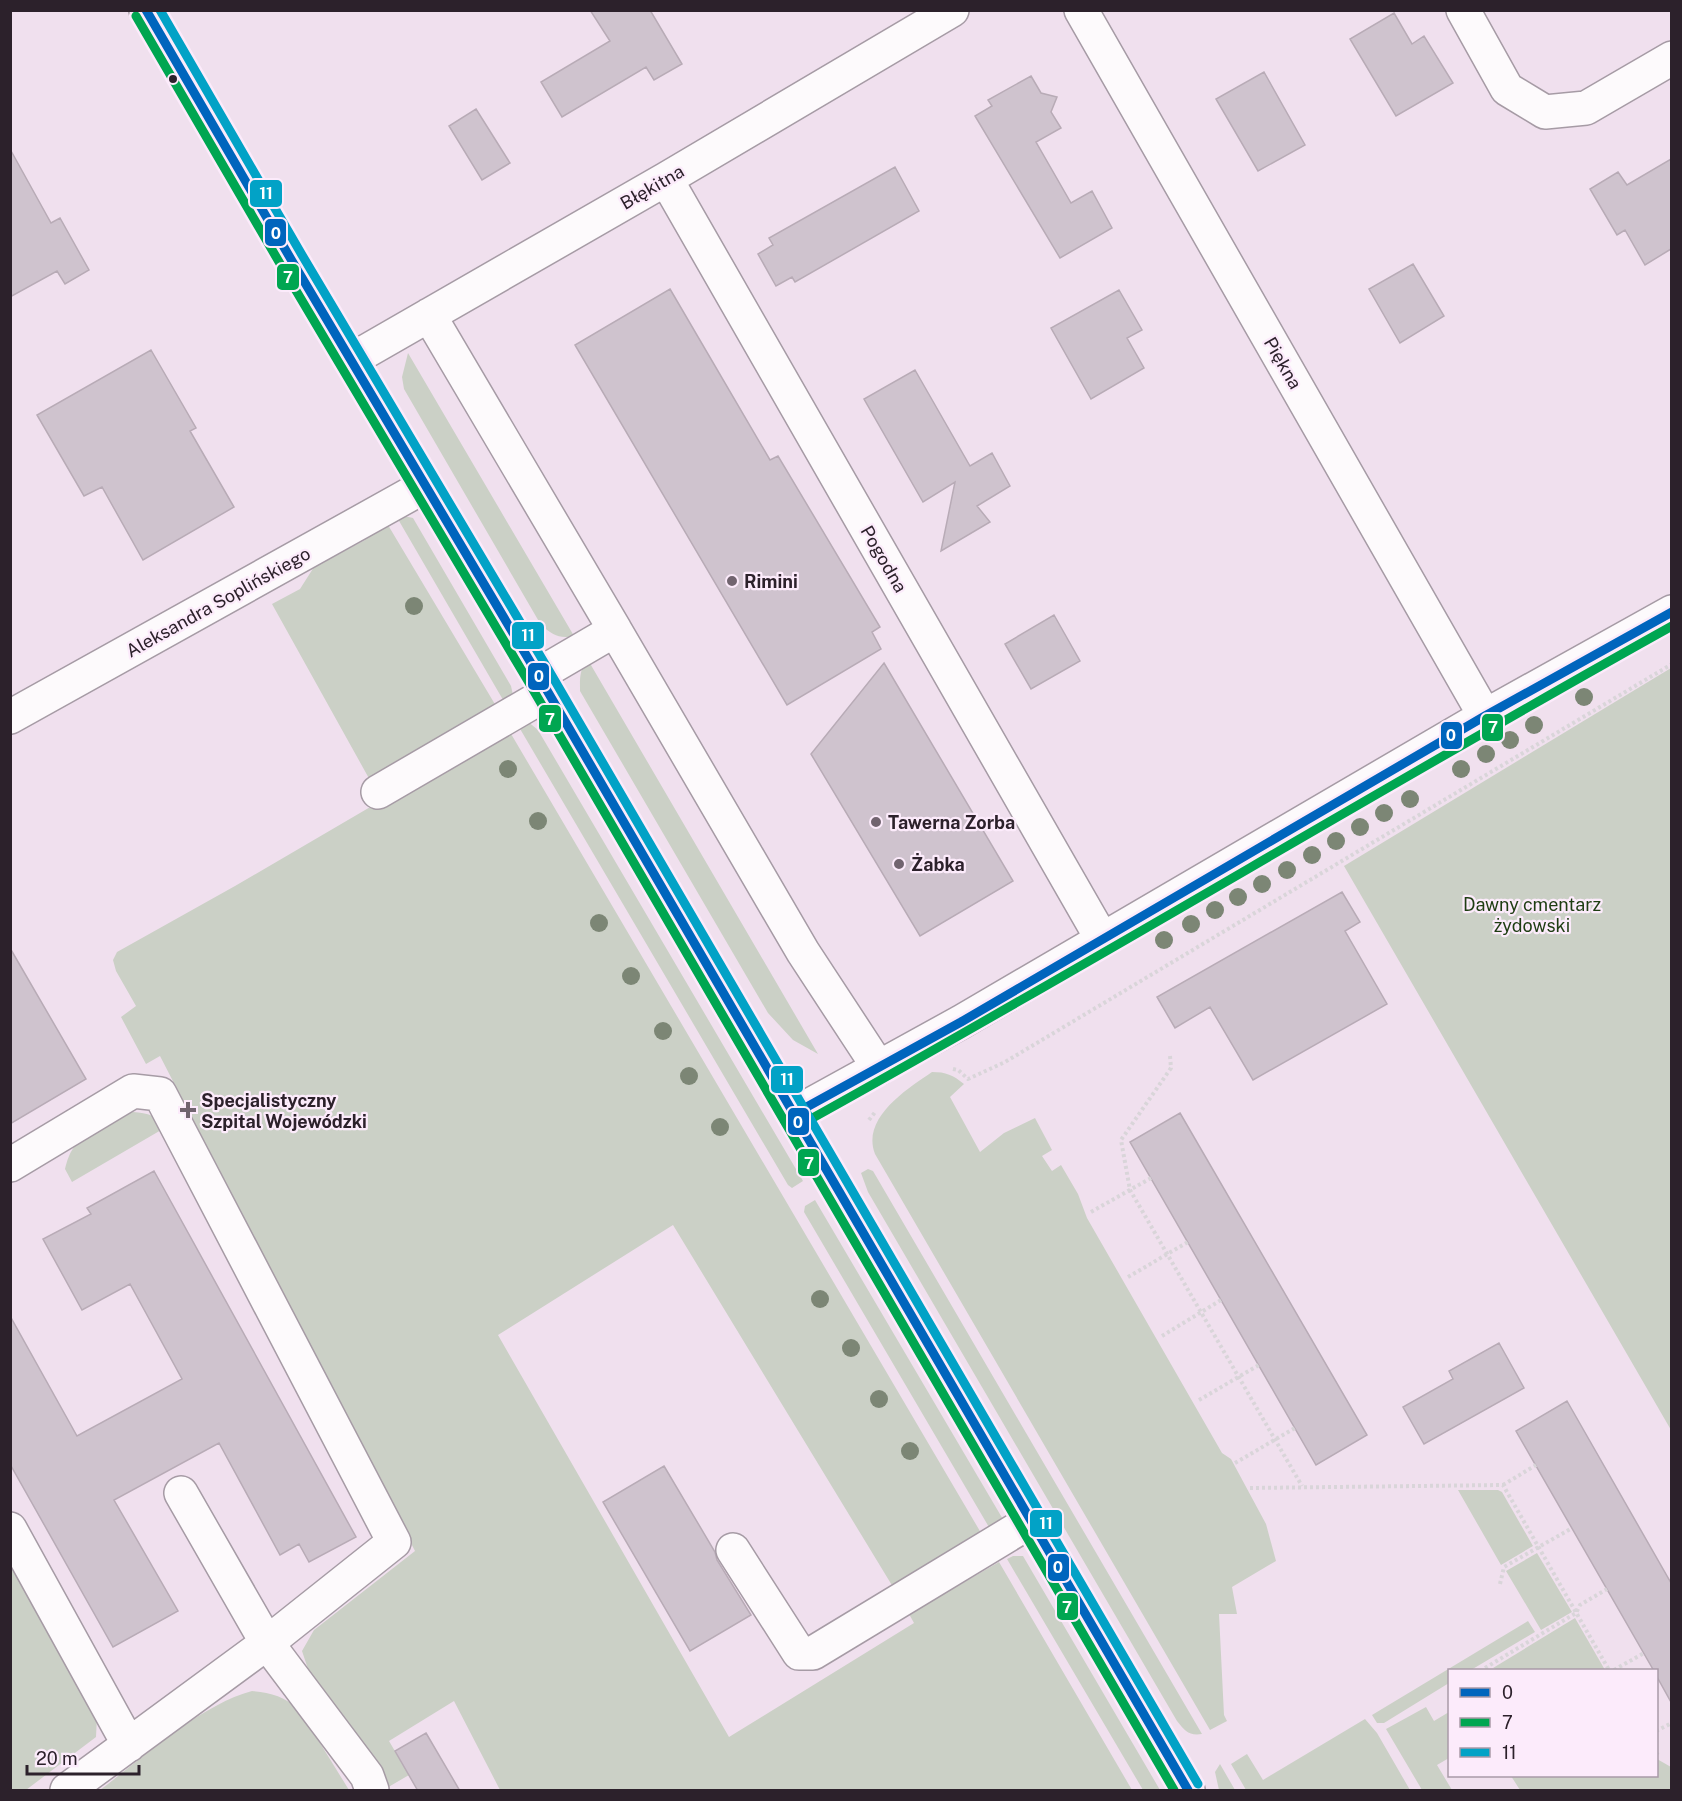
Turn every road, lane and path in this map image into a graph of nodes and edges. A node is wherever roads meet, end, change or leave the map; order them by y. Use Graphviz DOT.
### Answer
graph roads {
  1 [pos="146,10"];
  2 [pos="952,10"];
  3 [pos="1081,10"];
  4 [pos="1463,10"];
  5 [pos="1671,58"];
  6 [pos="666,179"];
  7 [pos="429,315"];
  8 [pos="351,360"];
  9 [pos="425,486"];
  10 [pos="1671,612"];
  11 [pos="615,630"];
  12 [pos="1671,664"];
  13 [pos="543,684"];
  14 [pos="1485,716"];
  15 [pos="10,717"];
  16 [pos="378,792"];
  17 [pos="1102,939"];
  18 [pos="1170,1056"];
  19 [pos="879,1068"];
  20 [pos="950,1068"];
  21 [pos="880,1105"];
  22 [pos="794,1114"];
  23 [pos="869,1120"];
  24 [pos="10,1165"];
  25 [pos="1151,1178"];
  26 [pos="1130,1190"];
  27 [pos="1091,1212"];
  28 [pos="1188,1242"];
  29 [pos="1167,1254"];
  30 [pos="1128,1277"];
  31 [pos="1221,1300"];
  32 [pos="1201,1312"];
  33 [pos="1162,1336"];
  34 [pos="1259,1365"];
  35 [pos="1238,1377"];
  36 [pos="1199,1400"];
  37 [pos="1295,1428"];
  38 [pos="1275,1440"];
  39 [pos="1235,1463"];
  40 [pos="1536,1465"];
  41 [pos="1503,1485"];
  42 [pos="1302,1486"];
  43 [pos="1250,1488"];
  44 [pos="181,1493"];
  45 [pos="1031,1521"];
  46 [pos="1572,1528"];
  47 [pos="10,1529"];
  48 [pos="1538,1547"];
  49 [pos="733,1550"];
  50 [pos="1500,1584"];
  51 [pos="1607,1589"];
  52 [pos="1576,1613"];
  53 [pos="267,1643"];
  54 [pos="1644,1653"];
  55 [pos="1485,1668"];
  56 [pos="1608,1669"];
  57 [pos="1617,1669"];
  58 [pos="129,1745"];
  59 [pos="67,1791"];
  60 [pos="372,1791"];
  61 [pos="1188,1791"];
  1 -- 8 [label="street"];
  2 -- 6 [label="street, Błękitna"];
  3 -- 14 [label="street, Piękna"];
  4 -- 5 [label="street"];
  6 -- 7 [label="street, Błękitna"];
  6 -- 17 [label="street, Pogodna"];
  7 -- 8 [label="street, Błękitna"];
  7 -- 11 [label="street"];
  8 -- 9 [label="street"];
  9 -- 13 [label="street"];
  9 -- 15 [label="street, Aleksandra Soplińskiego"];
  10 -- 14 [label="street"];
  11 -- 13 [label="street"];
  11 -- 19 [label="street"];
  12 -- 20 [label="path"];
  13 -- 16 [label="street"];
  13 -- 22 [label="street"];
  14 -- 17 [label="street"];
  17 -- 19 [label="street"];
  18 -- 26 [label="path"];
  19 -- 22 [label="street"];
  21 -- 23 [label="path"];
  22 -- 45 [label="street"];
  24 -- 53 [label="street"];
  25 -- 26 [label="path"];
  26 -- 27 [label="path"];
  26 -- 29 [label="path"];
  28 -- 29 [label="path"];
  29 -- 30 [label="path"];
  29 -- 32 [label="path"];
  31 -- 32 [label="path"];
  32 -- 33 [label="path"];
  32 -- 35 [label="path"];
  34 -- 35 [label="path"];
  35 -- 36 [label="path"];
  35 -- 38 [label="path"];
  37 -- 38 [label="path"];
  38 -- 39 [label="path"];
  38 -- 42 [label="path"];
  40 -- 41 [label="path"];
  41 -- 42 [label="path"];
  41 -- 48 [label="path"];
  42 -- 43 [label="path"];
  44 -- 53 [label="street"];
  45 -- 49 [label="street"];
  45 -- 61 [label="street"];
  46 -- 48 [label="path"];
  47 -- 58 [label="street"];
  48 -- 50 [label="path"];
  48 -- 52 [label="path"];
  51 -- 52 [label="path"];
  52 -- 55 [label="path"];
  52 -- 56 [label="path"];
  53 -- 58 [label="street"];
  53 -- 60 [label="street"];
  54 -- 57 [label="path"];
  58 -- 59 [label="street"];
}
